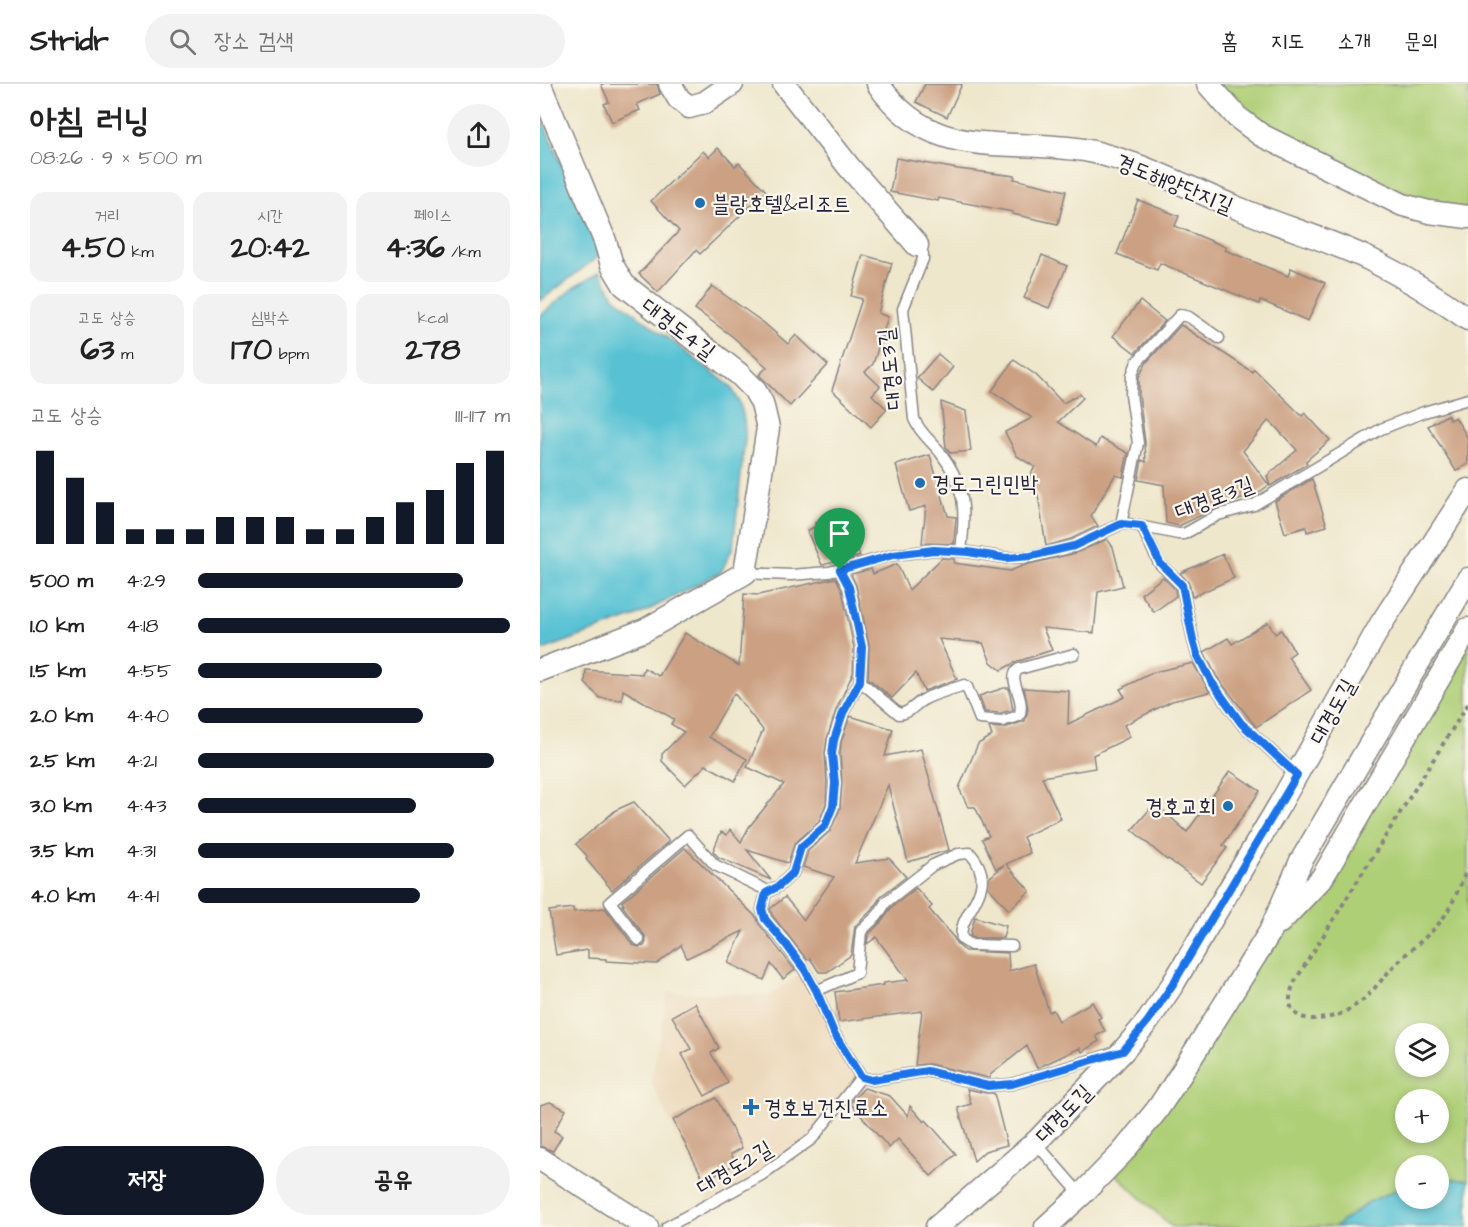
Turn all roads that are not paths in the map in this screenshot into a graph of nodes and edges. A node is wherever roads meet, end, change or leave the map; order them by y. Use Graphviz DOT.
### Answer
graph roads {
  1 [pos="670,84"];
  2 [pos="732,84"];
  3 [pos="784,84"];
  4 [pos="878,84"];
  5 [pos="1208,84"];
  6 [pos="540,85"];
  7 [pos="1468,217"];
  8 [pos="917,245"];
  9 [pos="1468,319"];
  10 [pos="1220,338"];
  11 [pos="1468,399"];
  12 [pos="1468,490"];
  13 [pos="1121,524"];
  14 [pos="1142,526"];
  15 [pos="961,551"];
  16 [pos="840,570"];
  17 [pos="745,573"];
  18 [pos="1468,579"];
  19 [pos="1468,629"];
  20 [pos="1074,654"];
  21 [pos="540,670"];
  22 [pos="860,681"];
  23 [pos="1297,775"];
  24 [pos="766,893"];
  25 [pos="1270,932"];
  26 [pos="639,940"];
  27 [pos="1012,946"];
  28 [pos="816,990"];
  29 [pos="1123,1051"];
  30 [pos="861,1077"];
  31 [pos="1035,1142"];
  32 [pos="540,1160"];
  33 [pos="1081,1195"];
  34 [pos="647,1227"];
  35 [pos="667,1227"];
  36 [pos="938,1227"];
  37 [pos="1046,1227"];
  1 -- 2 [label="street"];
  3 -- 8 [label="street"];
  4 -- 9 [label="street, 경도해양단지길"];
  5 -- 7 [label="street"];
  6 -- 17 [label="street, 대경도4길"];
  8 -- 15 [label="lane, 대경도3길"];
  10 -- 13 [label="lane"];
  11 -- 14 [label="lane, 대경로3길"];
  12 -- 23 [label="street, 대경도길"];
  13 -- 14 [label="lane, 대경로3길"];
  13 -- 15 [label="lane"];
  14 -- 23 [label="lane"];
  15 -- 16 [label="lane"];
  16 -- 17 [label="lane"];
  16 -- 22 [label="lane"];
  17 -- 21 [label="street"];
  18 -- 25 [label="street"];
  19 -- 25 [label="street"];
  20 -- 22 [label="lane"];
  22 -- 24 [label="lane"];
  23 -- 29 [label="street, 대경도길"];
  24 -- 26 [label="lane"];
  24 -- 28 [label="lane"];
  25 -- 33 [label="street"];
  27 -- 28 [label="lane"];
  28 -- 30 [label="lane"];
  29 -- 30 [label="lane"];
  29 -- 31 [label="street, 대경도길"];
  30 -- 35 [label="lane, 대경도2길"];
  31 -- 33 [label="lane"];
  31 -- 36 [label="street, 대경도길"];
  32 -- 34 [label="street"];
  33 -- 37 [label="street"];
}
